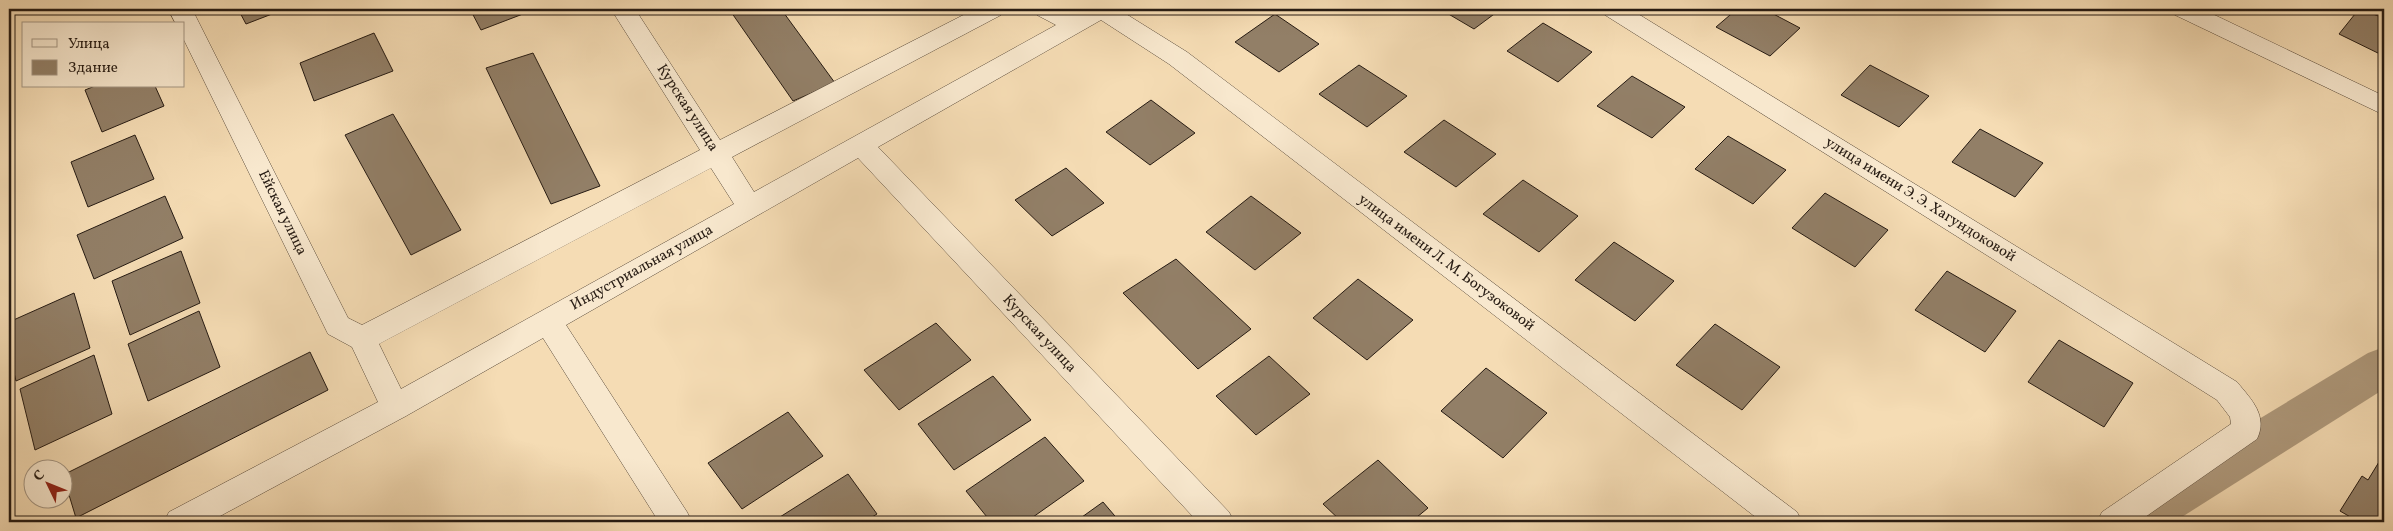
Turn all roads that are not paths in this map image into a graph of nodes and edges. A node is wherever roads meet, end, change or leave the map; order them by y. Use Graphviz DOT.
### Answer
graph roads {
  1 [pos="180,9"];
  2 [pos="623,9"];
  3 [pos="993,9"];
  4 [pos="1045,9"];
  5 [pos="1102,9"];
  6 [pos="1613,9"];
  7 [pos="2183,9"];
  8 [pos="1073,24"];
  9 [pos="2384,106"];
  10 [pos="861,145"];
  11 [pos="717,155"];
  12 [pos="750,207"];
  13 [pos="548,320"];
  14 [pos="362,339"];
  15 [pos="394,407"];
  16 [pos="180,522"];
  17 [pos="676,522"];
  18 [pos="1218,522"];
  19 [pos="1786,522"];
  20 [pos="2113,522"];
  1 -- 14 [label="street, Ейская улица"];
  2 -- 11 [label="street, Курская улица"];
  3 -- 11 [label="street"];
  4 -- 8 [label="street"];
  5 -- 8 [label="street, Индустриальная улица"];
  5 -- 19 [label="street, улица имени Л. М. Богузоковой"];
  6 -- 20 [label="street, улица имени Э. Э. Хагундоковой"];
  7 -- 9 [label="street"];
  8 -- 10 [label="street, Индустриальная улица"];
  10 -- 12 [label="street, Индустриальная улица"];
  10 -- 18 [label="street, Курская улица"];
  11 -- 12 [label="street, Курская улица"];
  11 -- 14 [label="street"];
  12 -- 13 [label="street, Индустриальная улица"];
  13 -- 15 [label="street, Индустриальная улица"];
  13 -- 17 [label="street"];
  14 -- 15 [label="street"];
  15 -- 16 [label="street, Индустриальная улица"];
}
